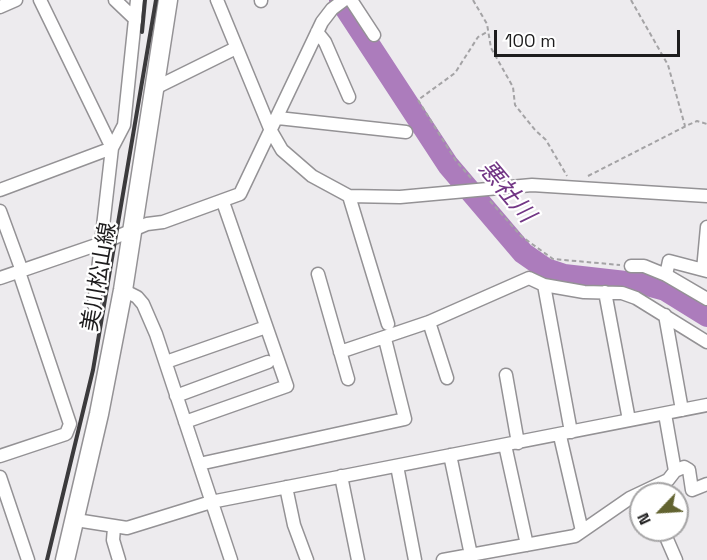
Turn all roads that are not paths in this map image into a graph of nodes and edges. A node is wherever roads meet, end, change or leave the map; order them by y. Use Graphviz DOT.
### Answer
graph roads {
  1 [pos="16,0"];
  2 [pos="40,0"];
  3 [pos="114,0"];
  4 [pos="137,0"];
  5 [pos="168,0"];
  6 [pos="217,0"];
  7 [pos="344,0"];
  8 [pos="351,0"];
  9 [pos="0,7"];
  10 [pos="136,20"];
  11 [pos="317,32"];
  12 [pos="374,35"];
  13 [pos="237,48"];
  14 [pos="155,88"];
  15 [pos="349,97"];
  16 [pos="278,118"];
  17 [pos="271,131"];
  18 [pos="406,132"];
  19 [pos="112,148"];
  20 [pos="0,190"];
  21 [pos="349,196"];
  22 [pos="707,196"];
  23 [pos="223,202"];
  24 [pos="0,211"];
  25 [pos="707,227"];
  26 [pos="134,229"];
  27 [pos="102,243"];
  28 [pos="632,266"];
  29 [pos="705,270"];
  30 [pos="21,272"];
  31 [pos="318,274"];
  32 [pos="666,275"];
  33 [pos="0,278"];
  34 [pos="544,285"];
  35 [pos="123,290"];
  36 [pos="605,292"];
  37 [pos="707,299"];
  38 [pos="94,305"];
  39 [pos="665,315"];
  40 [pos="429,322"];
  41 [pos="387,324"];
  42 [pos="266,327"];
  43 [pos="385,339"];
  44 [pos="707,342"];
  45 [pos="340,352"];
  46 [pos="166,362"];
  47 [pos="268,362"];
  48 [pos="506,375"];
  49 [pos="447,378"];
  50 [pos="348,380"];
  51 [pos="176,396"];
  52 [pos="707,405"];
  53 [pos="682,410"];
  54 [pos="665,414"];
  55 [pos="629,420"];
  56 [pos="185,422"];
  57 [pos="566,434"];
  58 [pos="518,443"];
  59 [pos="505,445"];
  60 [pos="450,455"];
  61 [pos="0,456"];
  62 [pos="199,464"];
  63 [pos="397,466"];
  64 [pos="675,471"];
  65 [pos="341,476"];
  66 [pos="0,477"];
  67 [pos="664,482"];
  68 [pos="707,484"];
  69 [pos="286,487"];
  70 [pos="3,499"];
  71 [pos="211,502"];
  72 [pos="629,503"];
  73 [pos="76,520"];
  74 [pos="114,528"];
  75 [pos="582,531"];
  76 [pos="668,542"];
  77 [pos="527,545"];
  78 [pos="463,557"];
  79 [pos="28,560"];
  80 [pos="65,560"];
  81 [pos="120,560"];
  82 [pos="231,560"];
  83 [pos="307,560"];
  84 [pos="358,560"];
  85 [pos="415,560"];
  86 [pos="443,560"];
  87 [pos="676,560"];
  1 -- 9 [label="street"];
  2 -- 19 [label="street"];
  3 -- 10 [label="street"];
  4 -- 10 [label="street"];
  5 -- 14 [label="main road, 美川松山線"];
  6 -- 13 [label="street"];
  7 -- 11 [label="street"];
  8 -- 12 [label="street"];
  10 -- 19 [label="street"];
  11 -- 15 [label="street"];
  11 -- 16 [label="street"];
  13 -- 14 [label="street"];
  13 -- 17 [label="street"];
  14 -- 26 [label="main road, 美川松山線"];
  16 -- 17 [label="street"];
  16 -- 18 [label="street"];
  17 -- 21 [label="street"];
  17 -- 23 [label="street"];
  19 -- 20 [label="street"];
  19 -- 27 [label="street"];
  21 -- 22 [label="street"];
  21 -- 41 [label="street"];
  23 -- 26 [label="street"];
  23 -- 42 [label="street"];
  24 -- 30 [label="street"];
  25 -- 29 [label="street"];
  26 -- 27 [label="street"];
  26 -- 35 [label="main road, 美川松山線"];
  27 -- 30 [label="street"];
  27 -- 38 [label="street"];
  28 -- 32 [label="street"];
  29 -- 32 [label="street"];
  30 -- 33 [label="street"];
  30 -- 61 [label="street"];
  31 -- 45 [label="street"];
  32 -- 37 [label="street"];
  34 -- 36 [label="street"];
  34 -- 40 [label="street"];
  34 -- 57 [label="street"];
  35 -- 46 [label="street"];
  35 -- 73 [label="main road, 美川松山線"];
  36 -- 39 [label="street"];
  36 -- 55 [label="street"];
  39 -- 44 [label="street"];
  39 -- 53 [label="street"];
  40 -- 43 [label="street"];
  40 -- 49 [label="street"];
  42 -- 46 [label="street"];
  42 -- 56 [label="street"];
  43 -- 45 [label="street"];
  43 -- 62 [label="street"];
  45 -- 50 [label="street"];
  46 -- 51 [label="street"];
  47 -- 51 [label="street"];
  48 -- 58 [label="street"];
  51 -- 56 [label="street"];
  52 -- 53 [label="street"];
  53 -- 54 [label="street"];
  54 -- 55 [label="street"];
  54 -- 64 [label="street"];
  55 -- 57 [label="street"];
  56 -- 62 [label="street"];
  57 -- 58 [label="street"];
  57 -- 75 [label="street"];
  58 -- 59 [label="street"];
  59 -- 60 [label="street"];
  59 -- 77 [label="street"];
  60 -- 63 [label="street"];
  60 -- 78 [label="street"];
  62 -- 71 [label="street"];
  63 -- 65 [label="street"];
  63 -- 85 [label="street"];
  64 -- 67 [label="street"];
  64 -- 68 [label="street"];
  65 -- 69 [label="street"];
  65 -- 84 [label="street"];
  66 -- 70 [label="street"];
  69 -- 71 [label="street"];
  69 -- 83 [label="street"];
  70 -- 79 [label="street"];
  71 -- 74 [label="street"];
  71 -- 82 [label="street"];
  72 -- 75 [label="street"];
  73 -- 74 [label="street"];
  73 -- 80 [label="main road, 美川松山線"];
  74 -- 81 [label="street"];
  75 -- 77 [label="street"];
  76 -- 87 [label="street"];
  77 -- 78 [label="street"];
  78 -- 86 [label="street"];
}
